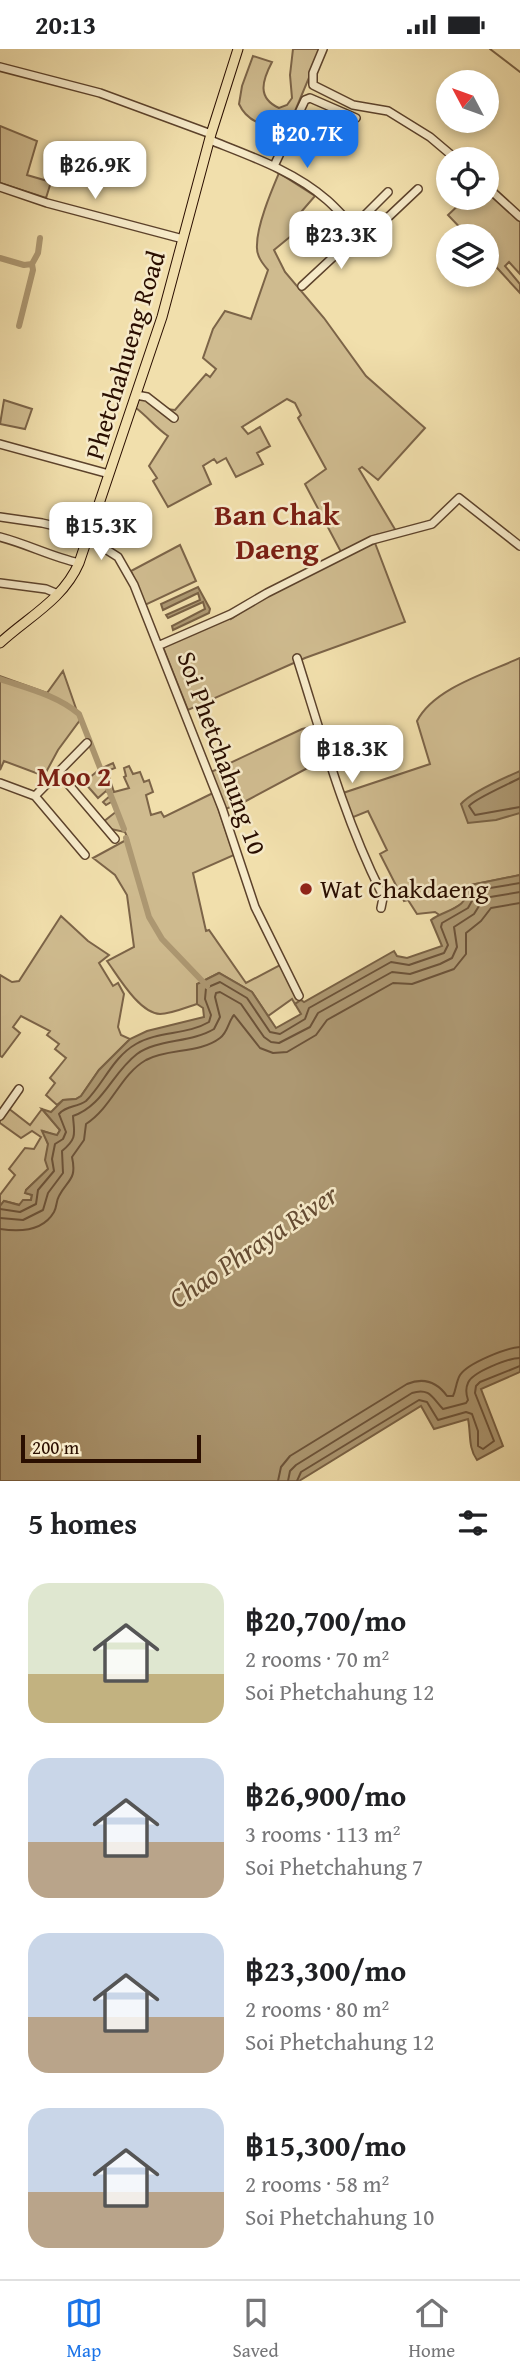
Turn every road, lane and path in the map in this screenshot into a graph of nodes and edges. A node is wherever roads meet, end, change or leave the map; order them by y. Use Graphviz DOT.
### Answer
graph roads {
  1 [pos="238,49"];
  2 [pos="323,49"];
  3 [pos="0,67"];
  4 [pos="356,118"];
  5 [pos="210,137"];
  6 [pos="442,147"];
  7 [pos="274,166"];
  8 [pos="0,187"];
  9 [pos="418,189"];
  10 [pos="388,192"];
  11 [pos="499,198"];
  12 [pos="520,217"];
  13 [pos="359,233"];
  14 [pos="183,239"];
  15 [pos="372,247"];
  16 [pos="302,286"];
  17 [pos="136,395"];
  18 [pos="174,418"];
  19 [pos="0,444"];
  20 [pos="109,474"];
  21 [pos="0,517"];
  22 [pos="89,536"];
  23 [pos="0,537"];
  24 [pos="520,546"];
  25 [pos="79,563"];
  26 [pos="0,583"];
  27 [pos="58,594"];
  28 [pos="0,643"];
  29 [pos="160,645"];
  30 [pos="297,658"];
  31 [pos="87,743"];
  32 [pos="58,772"];
  33 [pos="0,783"];
  34 [pos="35,796"];
  35 [pos="115,838"];
  36 [pos="86,855"];
  37 [pos="381,908"];
  38 [pos="299,996"];
  39 [pos="19,1089"];
  40 [pos="0,1116"];
  1 -- 5 [label="main road, Phetchahueng Road"];
  2 -- 6 [label="street"];
  3 -- 5 [label="street"];
  4 -- 7 [label="street"];
  5 -- 7 [label="street"];
  5 -- 14 [label="main road, Phetchahueng Road"];
  7 -- 13 [label="street"];
  8 -- 14 [label="street"];
  9 -- 13 [label="street"];
  10 -- 13 [label="street"];
  11 -- 12 [label="street"];
  13 -- 15 [label="street"];
  13 -- 16 [label="street"];
  14 -- 17 [label="main road, Phetchahueng Road"];
  17 -- 18 [label="street"];
  17 -- 20 [label="main road, Phetchahueng Road"];
  19 -- 20 [label="street"];
  20 -- 22 [label="main road, Phetchahueng Road"];
  21 -- 22 [label="street"];
  22 -- 25 [label="main road, Phetchahueng Road"];
  22 -- 29 [label="street, Soi Phetchahung 10"];
  23 -- 25 [label="street"];
  24 -- 29 [label="street"];
  25 -- 27 [label="main road, Phetchahueng Road"];
  26 -- 27 [label="street"];
  27 -- 28 [label="main road, Phetchahueng Road"];
  29 -- 38 [label="street, Soi Phetchahung 10"];
  30 -- 37 [label="street"];
  31 -- 32 [label="street"];
  32 -- 34 [label="street"];
  32 -- 35 [label="street"];
  33 -- 34 [label="street"];
  34 -- 36 [label="street"];
  39 -- 40 [label="street"];
}
